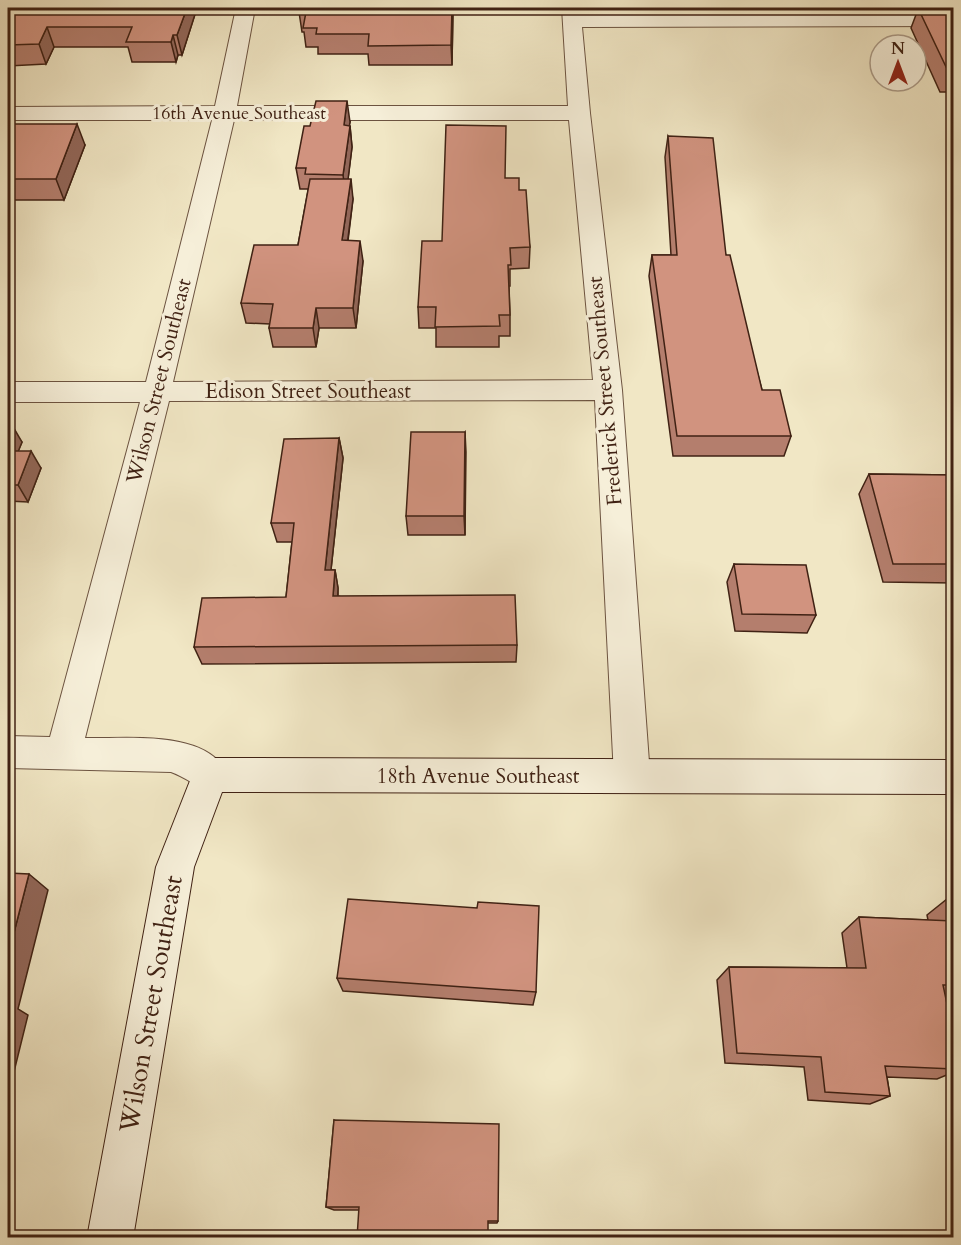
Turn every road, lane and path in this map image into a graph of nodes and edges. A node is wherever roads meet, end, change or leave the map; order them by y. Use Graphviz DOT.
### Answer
graph roads {
  1 [pos="245,8"];
  2 [pos="572,14"];
  3 [pos="954,20"];
  4 [pos="8,113"];
  5 [pos="225,113"];
  6 [pos="579,113"];
  7 [pos="608,390"];
  8 [pos="8,392"];
  9 [pos="157,392"];
  10 [pos="8,752"];
  11 [pos="64,752"];
  12 [pos="210,775"];
  13 [pos="632,776"];
  14 [pos="954,777"];
  15 [pos="110,1238"];
  1 -- 5 [label="street, Wilson Street Southeast"];
  2 -- 3 [label="street"];
  2 -- 6 [label="street, Frederick Street Southeast"];
  4 -- 5 [label="street, 16th Avenue Southeast"];
  5 -- 6 [label="street, 16th Avenue Southeast"];
  5 -- 9 [label="street, Wilson Street Southeast"];
  6 -- 7 [label="street, Frederick Street Southeast"];
  7 -- 9 [label="street, Edison Street Southeast"];
  7 -- 13 [label="street, Frederick Street Southeast"];
  8 -- 9 [label="street, Edison Street Southeast"];
  9 -- 11 [label="street, Wilson Street Southeast"];
  10 -- 11 [label="street"];
  11 -- 12 [label="street"];
  12 -- 13 [label="street, 18th Avenue Southeast"];
  12 -- 15 [label="street, Wilson Street Southeast"];
  13 -- 14 [label="street, 18th Avenue Southeast"];
}
